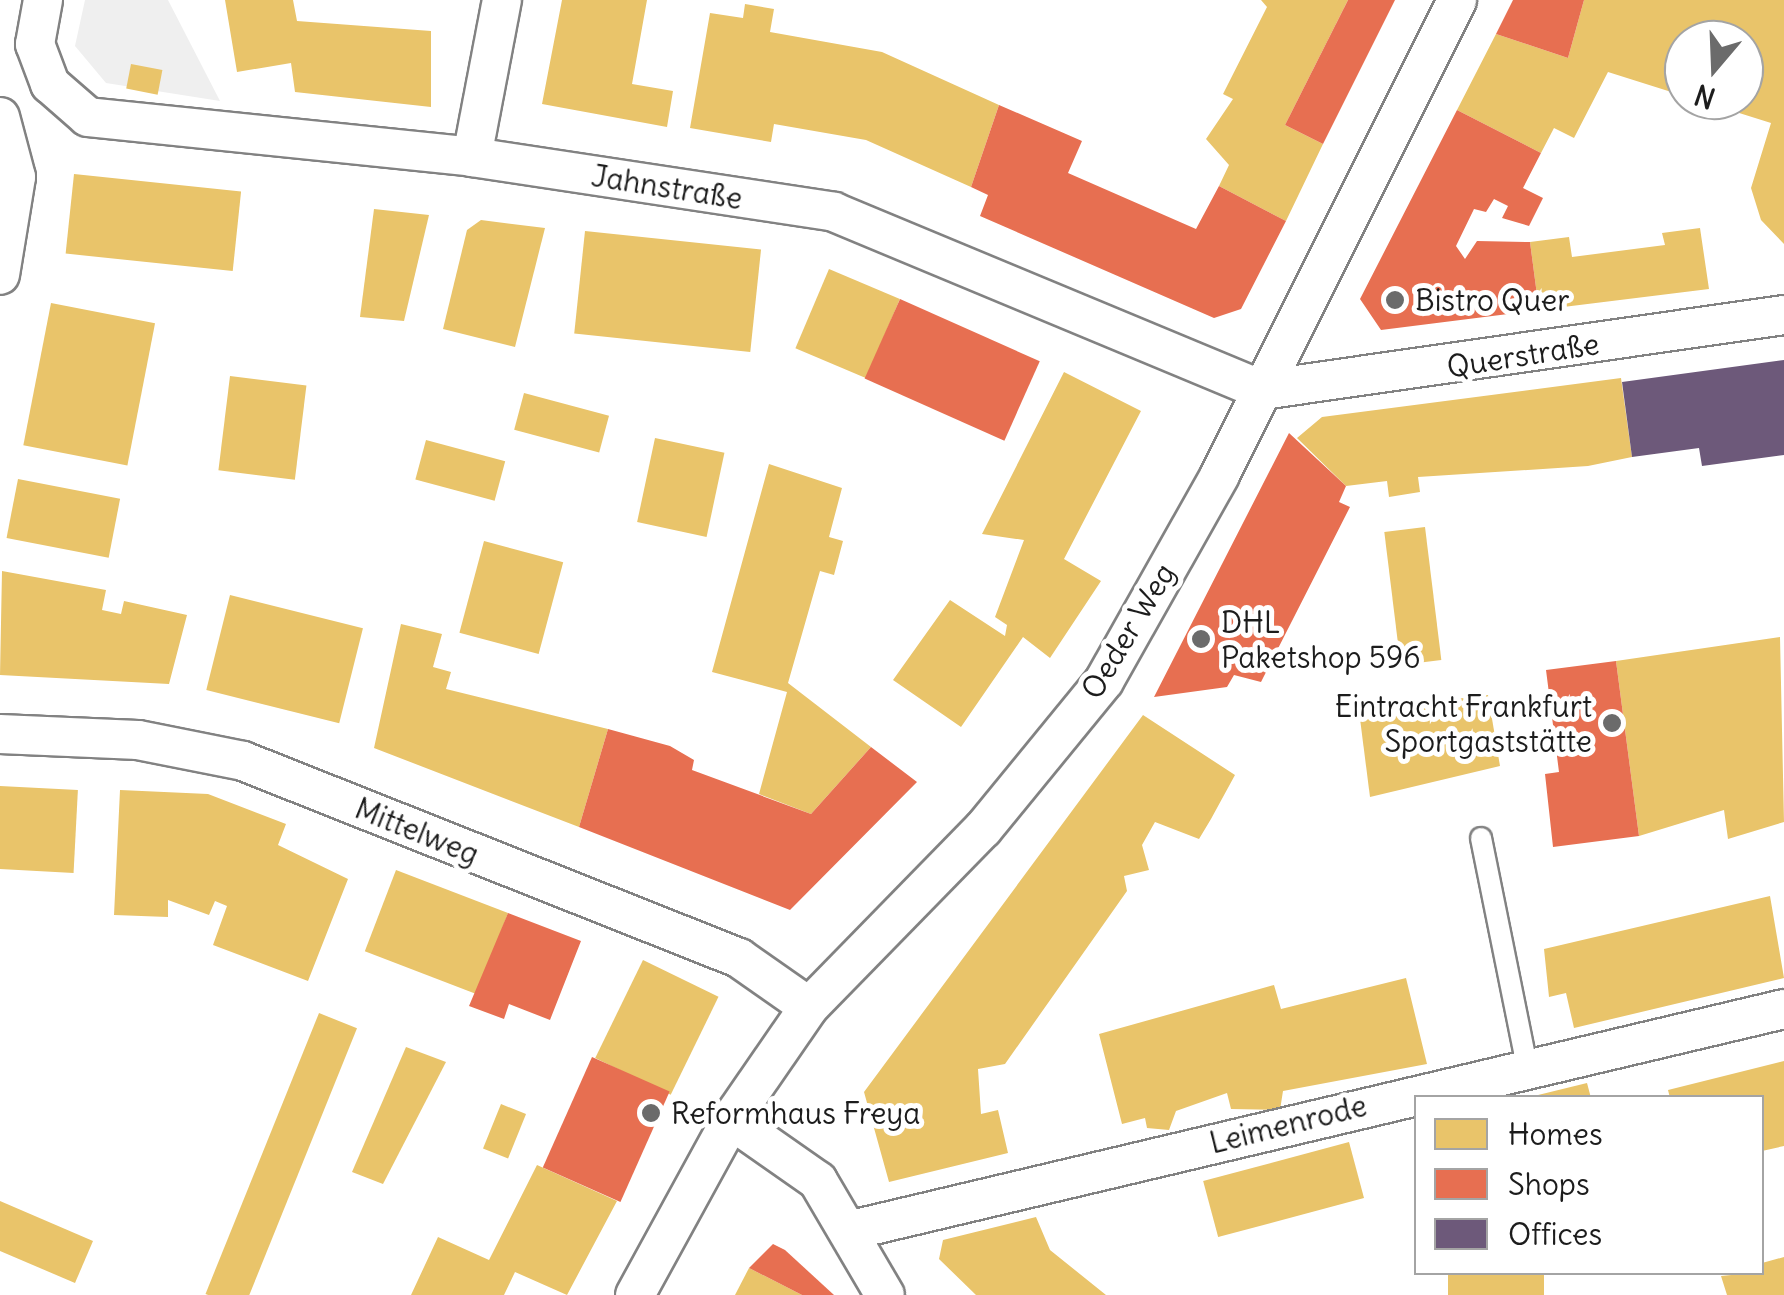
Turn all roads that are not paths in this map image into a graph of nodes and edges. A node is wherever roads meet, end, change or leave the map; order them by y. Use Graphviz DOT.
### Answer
graph roads {
  1 [pos="43,0"];
  2 [pos="502,0"];
  3 [pos="1457,0"];
  4 [pos="3,120"];
  5 [pos="472,157"];
  6 [pos="0,275"];
  7 [pos="1784,315"];
  8 [pos="1262,390"];
  9 [pos="0,734"];
  10 [pos="1481,838"];
  11 [pos="810,1007"];
  12 [pos="1784,1009"];
  13 [pos="1527,1066"];
  14 [pos="731,1120"];
  15 [pos="852,1230"];
  16 [pos="635,1295"];
  17 [pos="885,1295"];
  1 -- 5 [label="street, Jahnstraße"];
  2 -- 5 [label="street"];
  3 -- 8 [label="street, Oeder Weg"];
  4 -- 6 [label="street"];
  5 -- 8 [label="street, Jahnstraße"];
  7 -- 8 [label="street, Querstraße"];
  8 -- 11 [label="street, Oeder Weg"];
  9 -- 11 [label="street, Mittelweg"];
  10 -- 13 [label="lane"];
  11 -- 14 [label="street, Oeder Weg"];
  12 -- 13 [label="street, Leimenrode"];
  13 -- 15 [label="street, Leimenrode"];
  14 -- 15 [label="street"];
  14 -- 16 [label="street, Oeder Weg"];
  15 -- 17 [label="street"];
}
